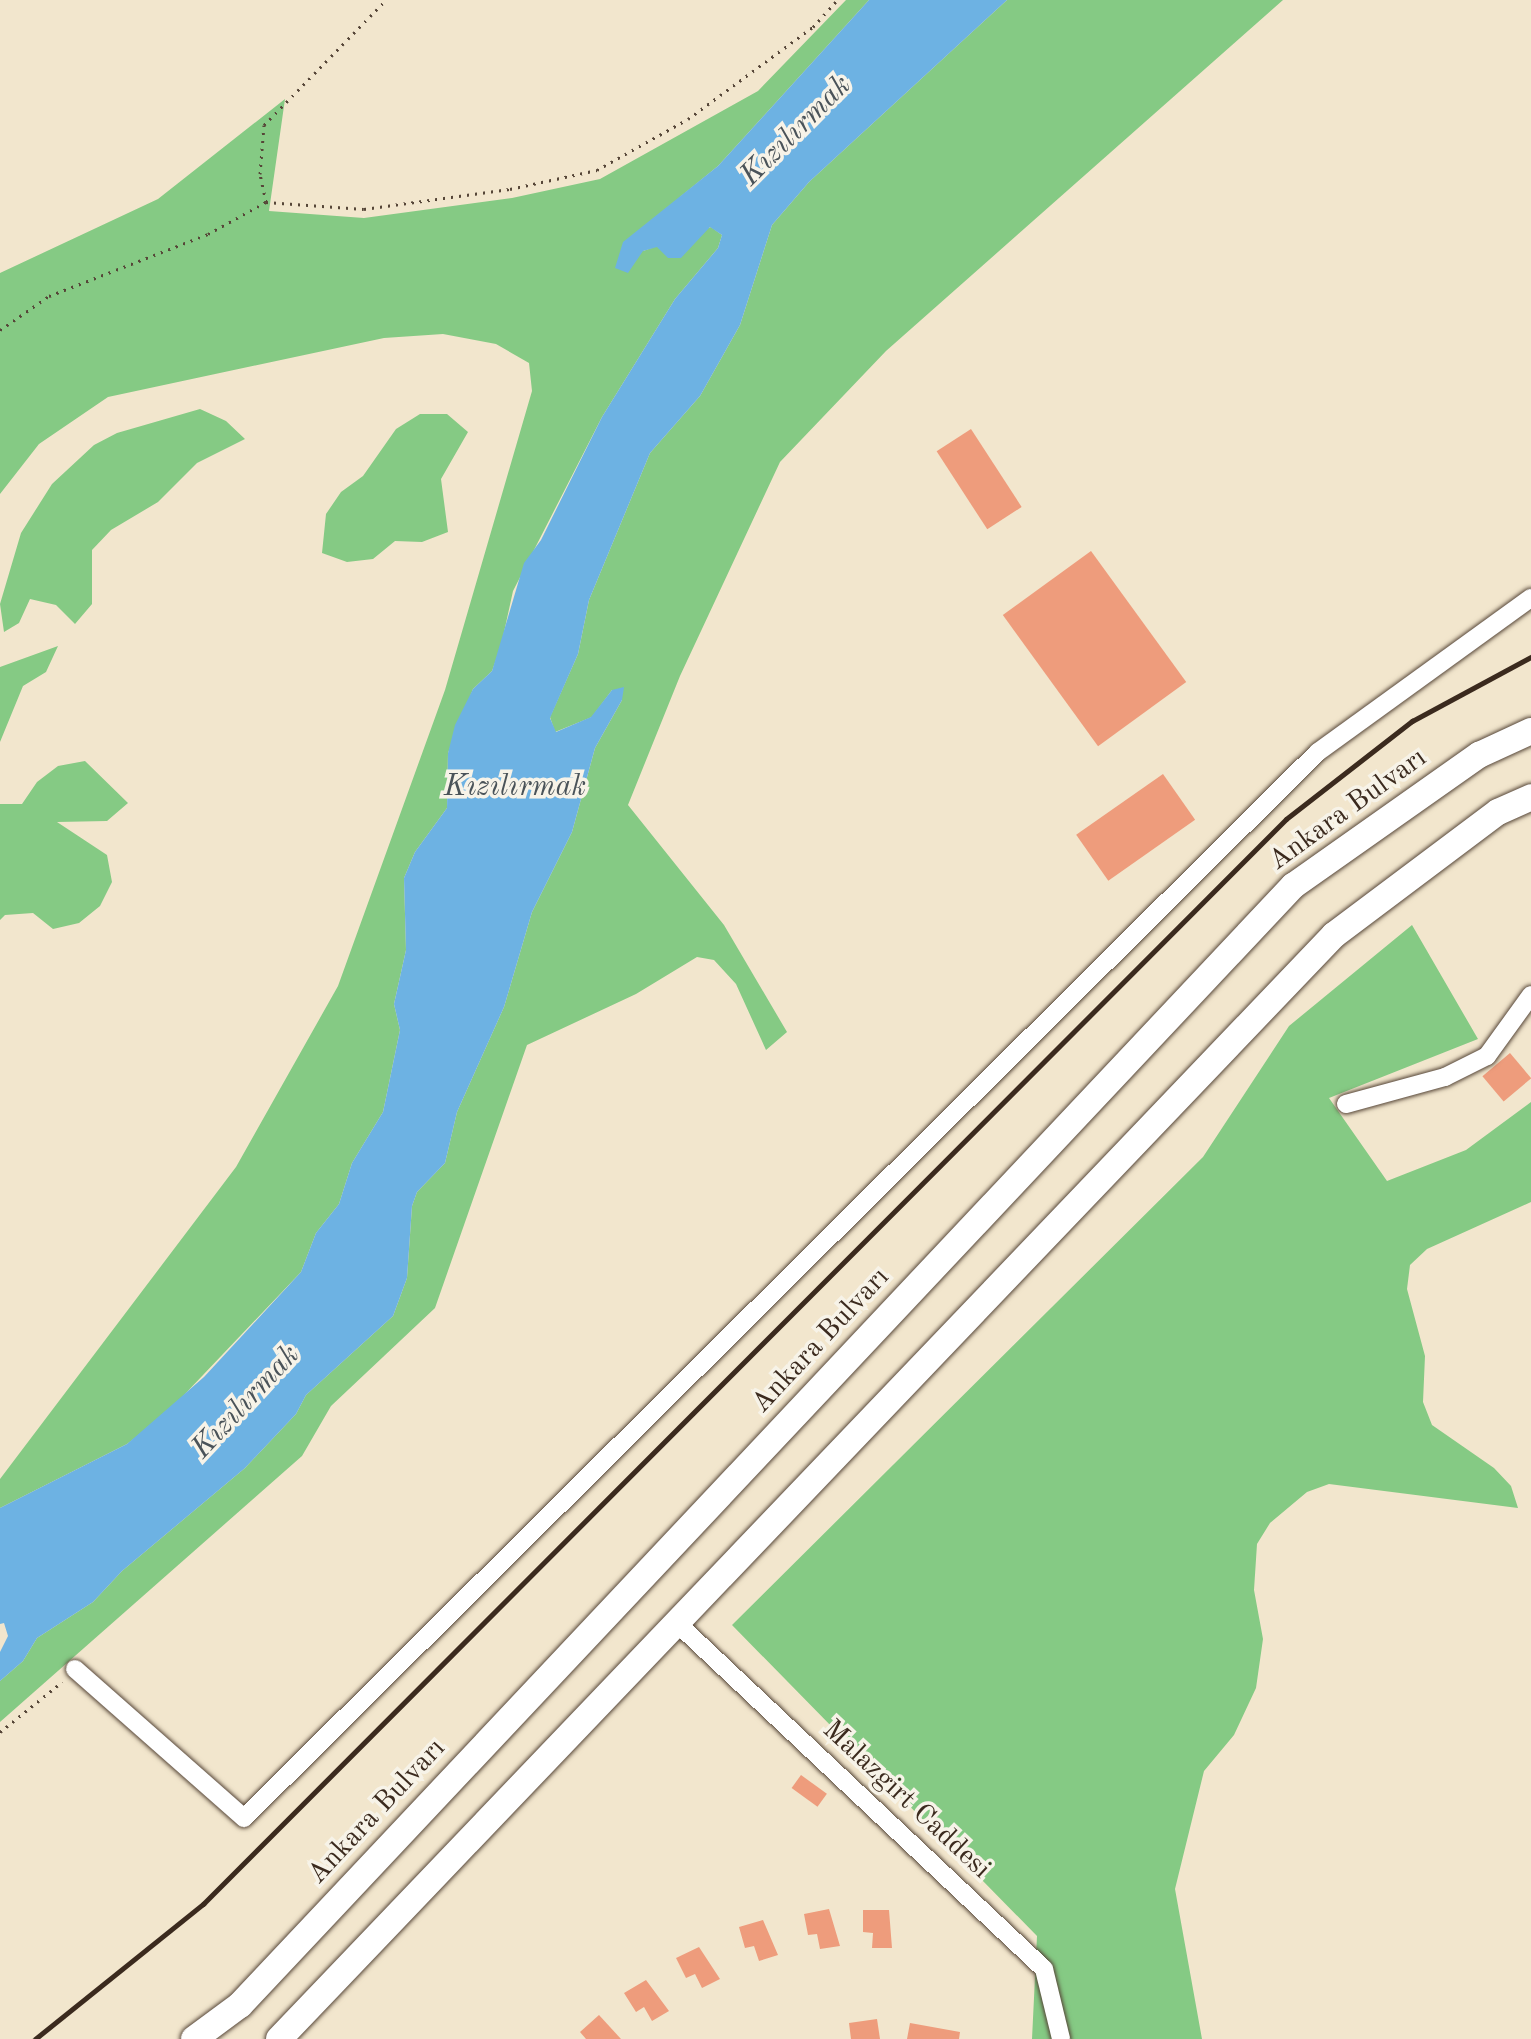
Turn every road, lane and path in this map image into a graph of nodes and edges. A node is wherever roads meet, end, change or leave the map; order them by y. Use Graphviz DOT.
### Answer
graph roads {
  1 [pos="386,0"];
  2 [pos="837,0"];
  3 [pos="266,202"];
  4 [pos="0,330"];
  5 [pos="1531,598"];
  6 [pos="1531,731"];
  7 [pos="1531,797"];
  8 [pos="1531,995"];
  9 [pos="1346,1104"];
  10 [pos="677,1623"];
  11 [pos="75,1669"];
  12 [pos="0,1732"];
  13 [pos="194,2039"];
  14 [pos="279,2039"];
  15 [pos="1061,2039"];
  1 -- 3 [label="path"];
  2 -- 3 [label="path"];
  3 -- 4 [label="path"];
  5 -- 11 [label="street"];
  6 -- 13 [label="highway, Ankara Bulvarı"];
  7 -- 10 [label="highway"];
  8 -- 9 [label="street"];
  10 -- 14 [label="highway"];
  10 -- 15 [label="street, Malazgirt Caddesi"];
  11 -- 12 [label="path"];
}
